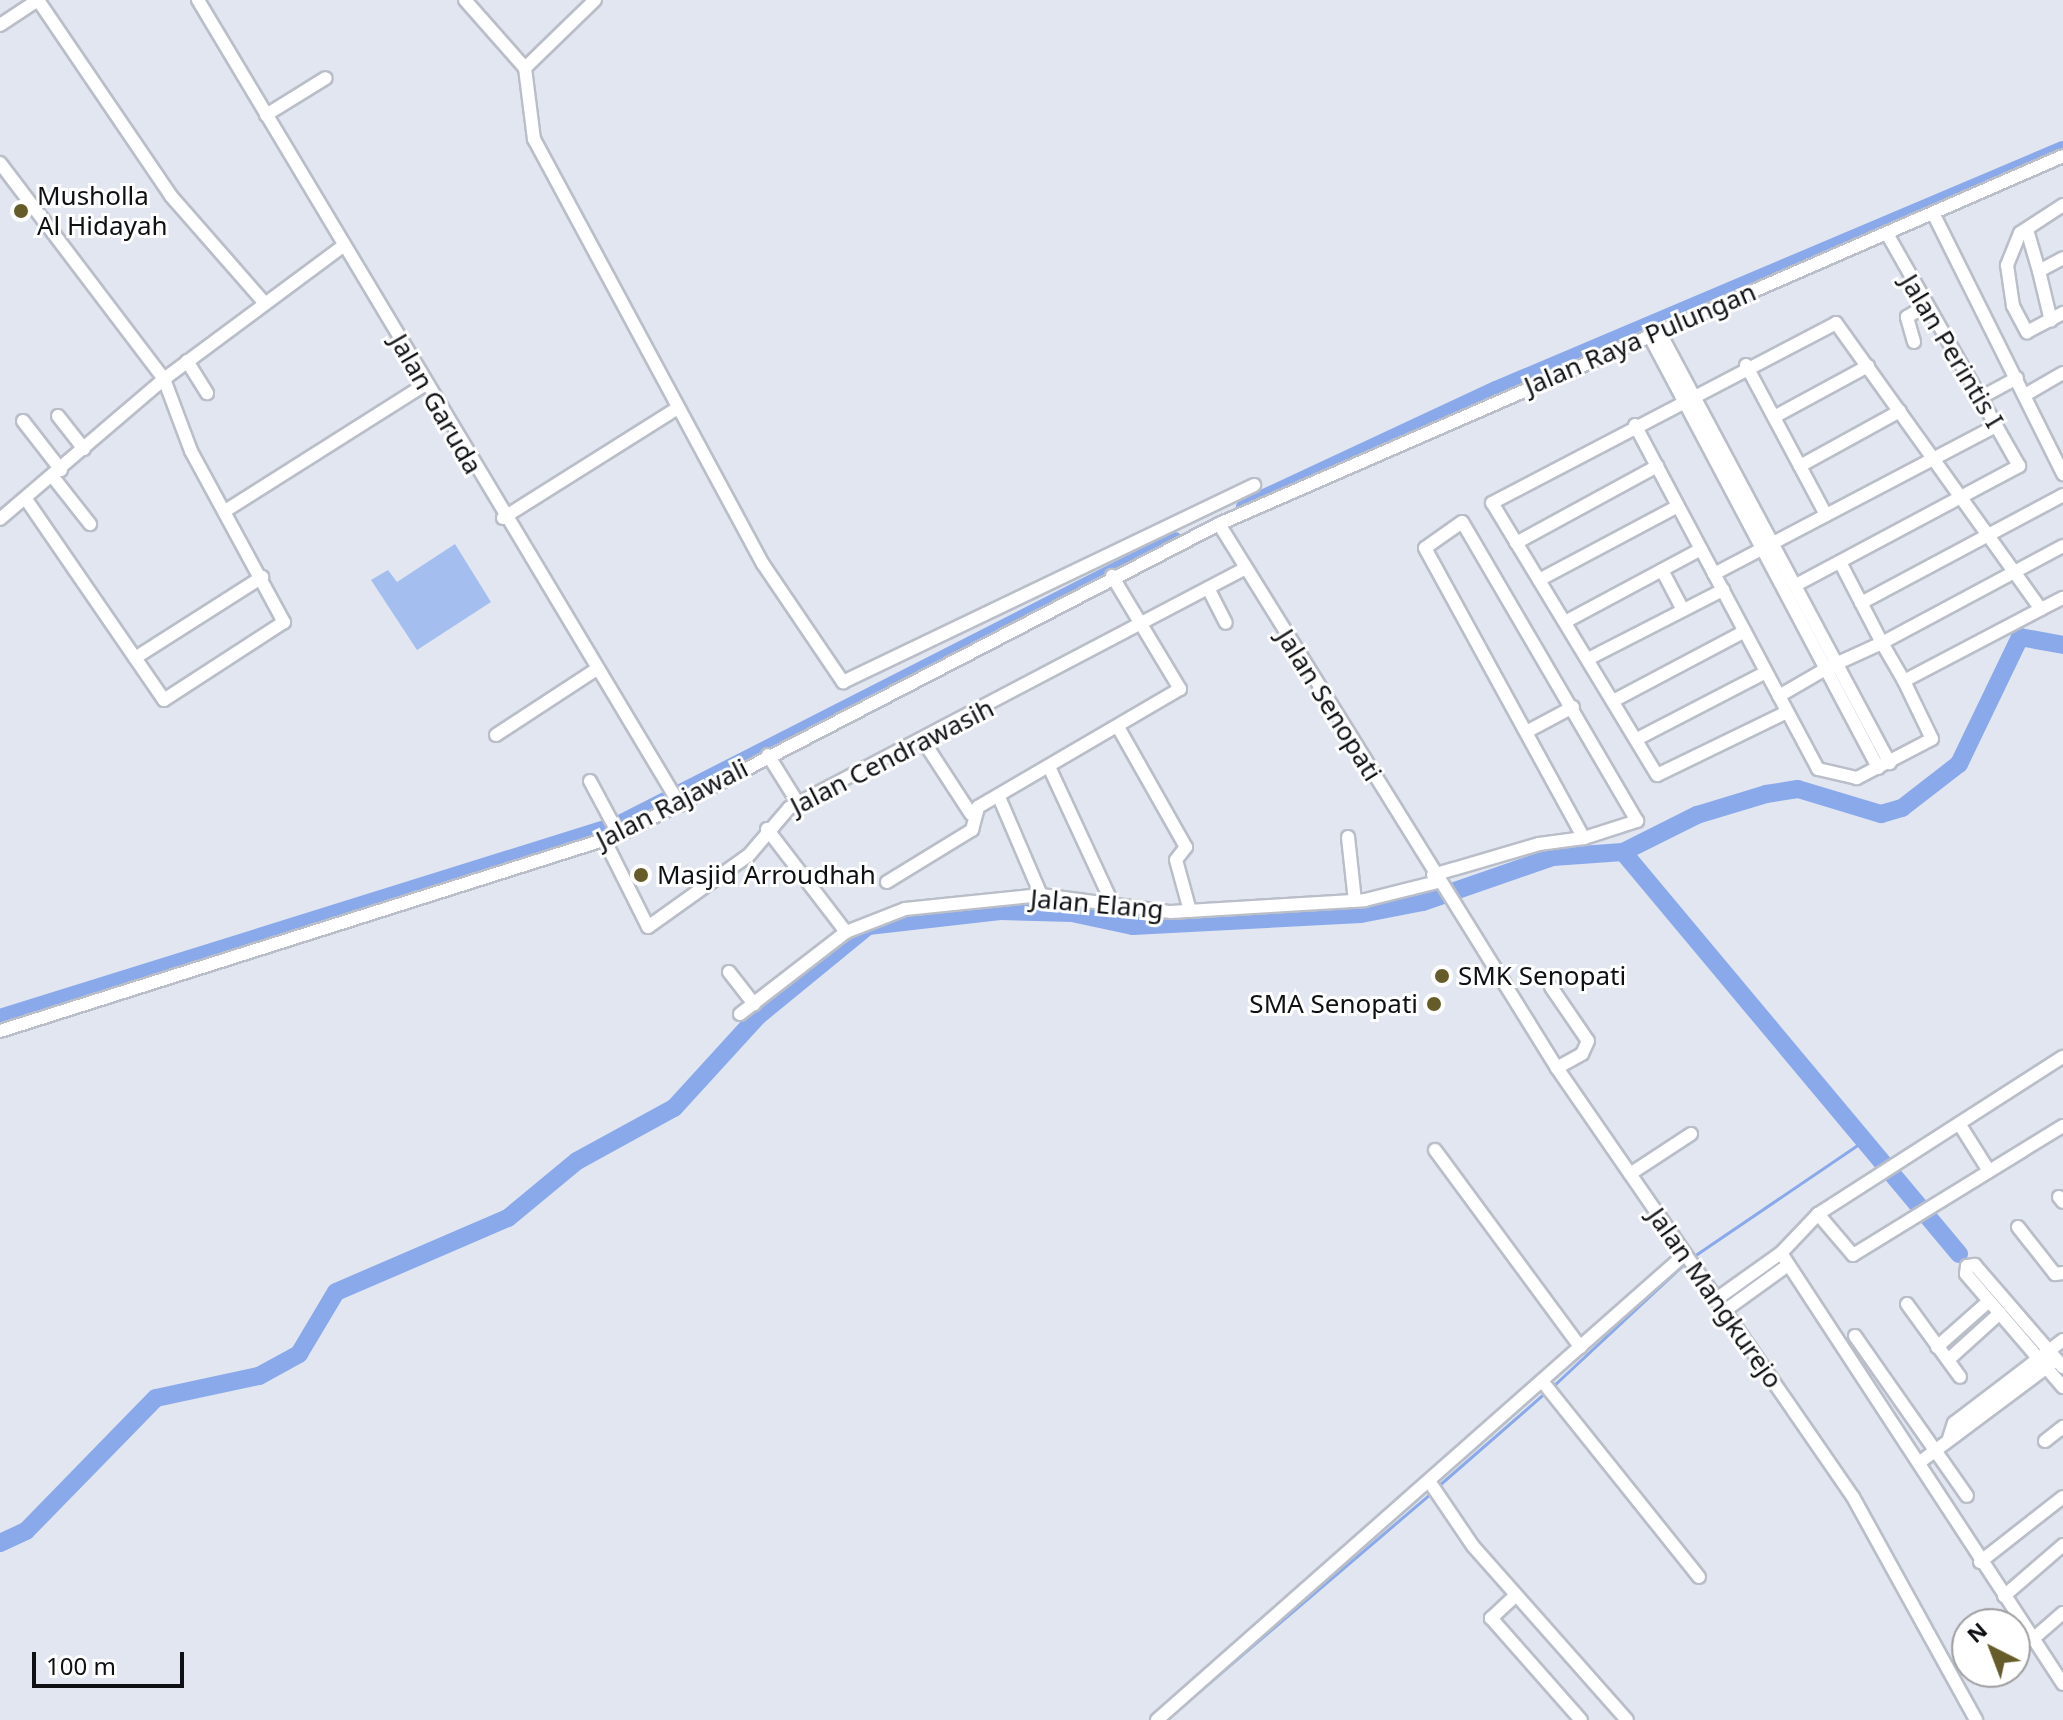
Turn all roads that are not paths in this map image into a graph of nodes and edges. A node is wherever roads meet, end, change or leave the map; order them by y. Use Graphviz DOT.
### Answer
graph roads {
  1 [pos="38,0"];
  2 [pos="198,0"];
  3 [pos="465,0"];
  4 [pos="595,0"];
  5 [pos="0,25"];
  6 [pos="525,68"];
  7 [pos="326,78"];
  8 [pos="266,115"];
  9 [pos="2063,156"];
  10 [pos="0,163"];
  11 [pos="2063,205"];
  12 [pos="1933,213"];
  13 [pos="2027,230"];
  14 [pos="1887,234"];
  15 [pos="343,246"];
  16 [pos="2063,258"];
  17 [pos="2039,271"];
  18 [pos="263,301"];
  19 [pos="1927,305"];
  20 [pos="2063,313"];
  21 [pos="2051,321"];
  22 [pos="1654,333"];
  23 [pos="1914,342"];
  24 [pos="187,361"];
  25 [pos="1746,365"];
  26 [pos="1868,366"];
  27 [pos="2063,373"];
  28 [pos="2017,378"];
  29 [pos="164,379"];
  30 [pos="424,385"];
  31 [pos="207,393"];
  32 [pos="2025,395"];
  33 [pos="1686,396"];
  34 [pos="1980,398"];
  35 [pos="678,408"];
  36 [pos="1900,411"];
  37 [pos="58,416"];
  38 [pos="1774,417"];
  39 [pos="23,421"];
  40 [pos="1635,425"];
  41 [pos="1996,426"];
  42 [pos="84,449"];
  43 [pos="1934,459"];
  44 [pos="1657,466"];
  45 [pos="1800,466"];
  46 [pos="57,473"];
  47 [pos="2063,474"];
  48 [pos="1254,485"];
  49 [pos="2063,495"];
  50 [pos="1962,497"];
  51 [pos="26,499"];
  52 [pos="1678,506"];
  53 [pos="225,511"];
  54 [pos="1826,515"];
  55 [pos="503,518"];
  56 [pos="0,519"];
  57 [pos="90,524"];
  58 [pos="1219,524"];
  59 [pos="1988,534"];
  60 [pos="1516,543"];
  61 [pos="2063,546"];
  62 [pos="1767,547"];
  63 [pos="1701,549"];
  64 [pos="1840,562"];
  65 [pos="1244,569"];
  66 [pos="1662,570"];
  67 [pos="2014,571"];
  68 [pos="1714,574"];
  69 [pos="1112,576"];
  70 [pos="262,577"];
  71 [pos="1539,580"];
  72 [pos="1796,585"];
  73 [pos="1208,588"];
  74 [pos="1723,590"];
  75 [pos="2063,598"];
  76 [pos="1861,603"];
  77 [pos="2041,609"];
  78 [pos="1683,610"];
  79 [pos="1565,622"];
  80 [pos="1226,623"];
  81 [pos="1141,624"];
  82 [pos="1745,631"];
  83 [pos="1882,643"];
  84 [pos="135,658"];
  85 [pos="1588,659"];
  86 [pos="1835,664"];
  87 [pos="597,669"];
  88 [pos="1766,672"];
  89 [pos="1904,681"];
  90 [pos="1779,696"];
  91 [pos="1613,701"];
  92 [pos="1573,707"];
  93 [pos="1787,712"];
  94 [pos="1118,727"];
  95 [pos="1528,731"];
  96 [pos="496,735"];
  97 [pos="1637,739"];
  98 [pos="924,742"];
  99 [pos="768,755"];
  100 [pos="1884,766"];
  101 [pos="1050,769"];
  102 [pos="590,781"];
  103 [pos="675,797"];
  104 [pos="999,797"];
  105 [pos="798,803"];
  106 [pos="971,814"];
  107 [pos="615,826"];
  108 [pos="767,829"];
  109 [pos="1348,837"];
  110 [pos="1584,838"];
  111 [pos="605,841"];
  112 [pos="1437,881"];
  113 [pos="887,882"];
  114 [pos="1041,895"];
  115 [pos="1355,901"];
  116 [pos="1115,909"];
  117 [pos="1190,911"];
  118 [pos="846,932"];
  119 [pos="729,972"];
  120 [pos="1551,987"];
  121 [pos="754,1004"];
  122 [pos="740,1014"];
  123 [pos="0,1031"];
  124 [pos="2063,1057"];
  125 [pos="1557,1068"];
  126 [pos="1960,1125"];
  127 [pos="2063,1126"];
  128 [pos="1691,1134"];
  129 [pos="1435,1150"];
  130 [pos="1989,1171"];
  131 [pos="1630,1174"];
  132 [pos="1818,1214"];
  133 [pos="2018,1227"];
  134 [pos="1785,1259"];
  135 [pos="1688,1261"];
  136 [pos="2063,1273"];
  137 [pos="1715,1300"];
  138 [pos="1989,1301"];
  139 [pos="1907,1304"];
  140 [pos="1723,1312"];
  141 [pos="2000,1313"];
  142 [pos="1855,1336"];
  143 [pos="2063,1340"];
  144 [pos="1580,1347"];
  145 [pos="1937,1347"];
  146 [pos="2053,1359"];
  147 [pos="1948,1360"];
  148 [pos="1960,1377"];
  149 [pos="1546,1385"];
  150 [pos="2063,1387"];
  151 [pos="2063,1427"];
  152 [pos="2045,1441"];
  153 [pos="1935,1449"];
  154 [pos="1920,1462"];
  155 [pos="1432,1486"];
  156 [pos="1967,1496"];
  157 [pos="2063,1497"];
  158 [pos="2063,1545"];
  159 [pos="1980,1562"];
  160 [pos="1699,1577"];
  161 [pos="1515,1596"];
  162 [pos="2004,1596"];
  163 [pos="2063,1613"];
  164 [pos="2034,1638"];
  165 [pos="2062,1682"];
  166 [pos="1157,1720"];
  167 [pos="1581,1720"];
  168 [pos="1627,1720"];
  169 [pos="1976,1720"];
  1 -- 5 [label="street"];
  1 -- 18 [label="street"];
  2 -- 8 [label="street, Jalan Garuda"];
  3 -- 6 [label="street"];
  4 -- 6 [label="street"];
  6 -- 35 [label="street"];
  7 -- 8 [label="street"];
  8 -- 15 [label="street, Jalan Garuda"];
  9 -- 12 [label="street, Jalan Raya Pulungan"];
  10 -- 29 [label="street"];
  11 -- 13 [label="street"];
  12 -- 14 [label="street, Jalan Raya Pulungan"];
  12 -- 28 [label="street"];
  13 -- 17 [label="street"];
  13 -- 21 [label="street"];
  14 -- 19 [label="street, Jalan Perintis I"];
  14 -- 22 [label="street, Jalan Raya Pulungan"];
  15 -- 18 [label="street"];
  15 -- 30 [label="street, Jalan Garuda"];
  16 -- 17 [label="street"];
  17 -- 21 [label="street"];
  18 -- 24 [label="street"];
  19 -- 23 [label="street"];
  19 -- 34 [label="street, Jalan Perintis I"];
  20 -- 21 [label="street"];
  22 -- 33 [label="street"];
  22 -- 58 [label="street, Jalan Raya Pulungan"];
  24 -- 29 [label="street"];
  24 -- 31 [label="street"];
  25 -- 26 [label="street"];
  25 -- 33 [label="street"];
  25 -- 38 [label="street"];
  26 -- 36 [label="street"];
  26 -- 38 [label="street"];
  27 -- 32 [label="street"];
  28 -- 32 [label="street"];
  28 -- 34 [label="street"];
  29 -- 42 [label="street"];
  29 -- 53 [label="street"];
  30 -- 53 [label="street"];
  30 -- 55 [label="street, Jalan Garuda"];
  32 -- 47 [label="street"];
  33 -- 40 [label="street"];
  33 -- 62 [label="street"];
  34 -- 41 [label="street, Jalan Perintis I"];
  35 -- 48 [label="street"];
  35 -- 55 [label="street"];
  36 -- 43 [label="street"];
  36 -- 45 [label="street"];
  37 -- 42 [label="street"];
  38 -- 45 [label="street"];
  39 -- 46 [label="street"];
  40 -- 44 [label="street"];
  40 -- 60 [label="street"];
  41 -- 43 [label="street"];
  41 -- 50 [label="street, Jalan Perintis I"];
  42 -- 46 [label="street"];
  43 -- 50 [label="street"];
  43 -- 54 [label="street"];
  44 -- 52 [label="street"];
  44 -- 60 [label="street"];
  45 -- 54 [label="street"];
  46 -- 51 [label="street"];
  46 -- 57 [label="street"];
  49 -- 59 [label="street"];
  50 -- 59 [label="street"];
  50 -- 64 [label="street"];
  51 -- 56 [label="street"];
  51 -- 84 [label="street"];
  52 -- 63 [label="street"];
  52 -- 71 [label="street"];
  53 -- 70 [label="street"];
  54 -- 62 [label="street"];
  55 -- 87 [label="street, Jalan Garuda"];
  58 -- 65 [label="street, Jalan Senopati"];
  58 -- 69 [label="street, Jalan Rajawali"];
  59 -- 67 [label="street"];
  59 -- 76 [label="street"];
  60 -- 71 [label="street"];
  61 -- 67 [label="street"];
  62 -- 68 [label="street"];
  62 -- 72 [label="street"];
  62 -- 86 [label="street"];
  63 -- 66 [label="street"];
  63 -- 68 [label="street"];
  64 -- 72 [label="street"];
  64 -- 76 [label="street"];
  65 -- 73 [label="street, Jalan Cendrawasih"];
  65 -- 112 [label="street, Jalan Senopati"];
  66 -- 78 [label="street"];
  66 -- 79 [label="street"];
  67 -- 77 [label="street"];
  67 -- 83 [label="street"];
  68 -- 74 [label="street"];
  69 -- 81 [label="street"];
  69 -- 99 [label="street, Jalan Rajawali"];
  70 -- 84 [label="street"];
  70 -- 84 [label="street"];
  71 -- 79 [label="street"];
  72 -- 86 [label="street"];
  73 -- 80 [label="street"];
  73 -- 81 [label="street, Jalan Cendrawasih"];
  74 -- 78 [label="street"];
  74 -- 82 [label="street"];
  75 -- 77 [label="street"];
  76 -- 83 [label="street"];
  77 -- 89 [label="street"];
  78 -- 85 [label="street"];
  79 -- 85 [label="street"];
  81 -- 94 [label="street"];
  81 -- 98 [label="street, Jalan Cendrawasih"];
  82 -- 88 [label="street"];
  82 -- 91 [label="street"];
  83 -- 86 [label="street"];
  83 -- 89 [label="street"];
  85 -- 91 [label="street"];
  86 -- 90 [label="street"];
  86 -- 100 [label="street"];
  87 -- 96 [label="street"];
  87 -- 103 [label="street, Jalan Garuda"];
  88 -- 90 [label="street"];
  88 -- 97 [label="street"];
  89 -- 100 [label="street"];
  90 -- 93 [label="street"];
  91 -- 97 [label="street"];
  92 -- 95 [label="street"];
  92 -- 95 [label="street"];
  92 -- 110 [label="street, Jalan Elang"];
  93 -- 97 [label="street"];
  93 -- 100 [label="street"];
  94 -- 101 [label="street"];
  94 -- 117 [label="street"];
  95 -- 110 [label="street"];
  98 -- 105 [label="street, Jalan Cendrawasih"];
  98 -- 106 [label="street"];
  99 -- 103 [label="street, Jalan Rajawali"];
  99 -- 105 [label="street"];
  101 -- 104 [label="street"];
  101 -- 116 [label="street"];
  102 -- 107 [label="street"];
  103 -- 107 [label="street, Jalan Rajawali"];
  104 -- 106 [label="street"];
  104 -- 114 [label="street"];
  105 -- 108 [label="street, Jalan Cendrawasih"];
  106 -- 113 [label="street"];
  107 -- 111 [label="street, Jalan Rajawali"];
  108 -- 111 [label="street, Jalan Cendrawasih"];
  108 -- 118 [label="street"];
  109 -- 115 [label="street"];
  110 -- 112 [label="street, Jalan Elang"];
  111 -- 123 [label="street, Jalan Rajawali"];
  112 -- 115 [label="street, Jalan Elang"];
  112 -- 125 [label="street, Jalan Mangkurejo"];
  114 -- 116 [label="street, Jalan Elang"];
  114 -- 118 [label="street, Jalan Elang"];
  115 -- 117 [label="street, Jalan Elang"];
  116 -- 117 [label="street, Jalan Elang"];
  118 -- 121 [label="street, Jalan Elang"];
  119 -- 121 [label="street"];
  120 -- 125 [label="street"];
  121 -- 122 [label="street, Jalan Elang"];
  124 -- 126 [label="street"];
  125 -- 131 [label="street, Jalan Mangkurejo"];
  126 -- 130 [label="street"];
  126 -- 132 [label="street"];
  127 -- 130 [label="street"];
  128 -- 131 [label="street"];
  129 -- 144 [label="street"];
  130 -- 132 [label="street"];
  131 -- 135 [label="street, Jalan Mangkurejo"];
  132 -- 134 [label="street"];
  133 -- 136 [label="street"];
  134 -- 137 [label="street"];
  134 -- 140 [label="street"];
  134 -- 154 [label="street"];
  135 -- 137 [label="street, Jalan Mangkurejo"];
  135 -- 144 [label="street"];
  137 -- 140 [label="street, Jalan Mangkurejo"];
  138 -- 141 [label="street"];
  138 -- 145 [label="street"];
  138 -- 146 [label="street"];
  139 -- 145 [label="street"];
  140 -- 169 [label="street, Jalan Mangkurejo"];
  141 -- 146 [label="street"];
  141 -- 147 [label="street"];
  142 -- 153 [label="street"];
  143 -- 146 [label="street"];
  144 -- 149 [label="street"];
  145 -- 147 [label="street"];
  146 -- 150 [label="street"];
  146 -- 153 [label="street"];
  147 -- 148 [label="street"];
  149 -- 155 [label="street"];
  149 -- 160 [label="street"];
  151 -- 152 [label="street"];
  153 -- 154 [label="street"];
  153 -- 156 [label="street"];
  154 -- 159 [label="street"];
  155 -- 161 [label="street"];
  155 -- 166 [label="street"];
  157 -- 159 [label="street"];
  158 -- 162 [label="street"];
  159 -- 162 [label="street"];
  161 -- 167 [label="street"];
  161 -- 168 [label="street"];
  162 -- 164 [label="street"];
  163 -- 164 [label="street"];
  164 -- 165 [label="street"];
}
